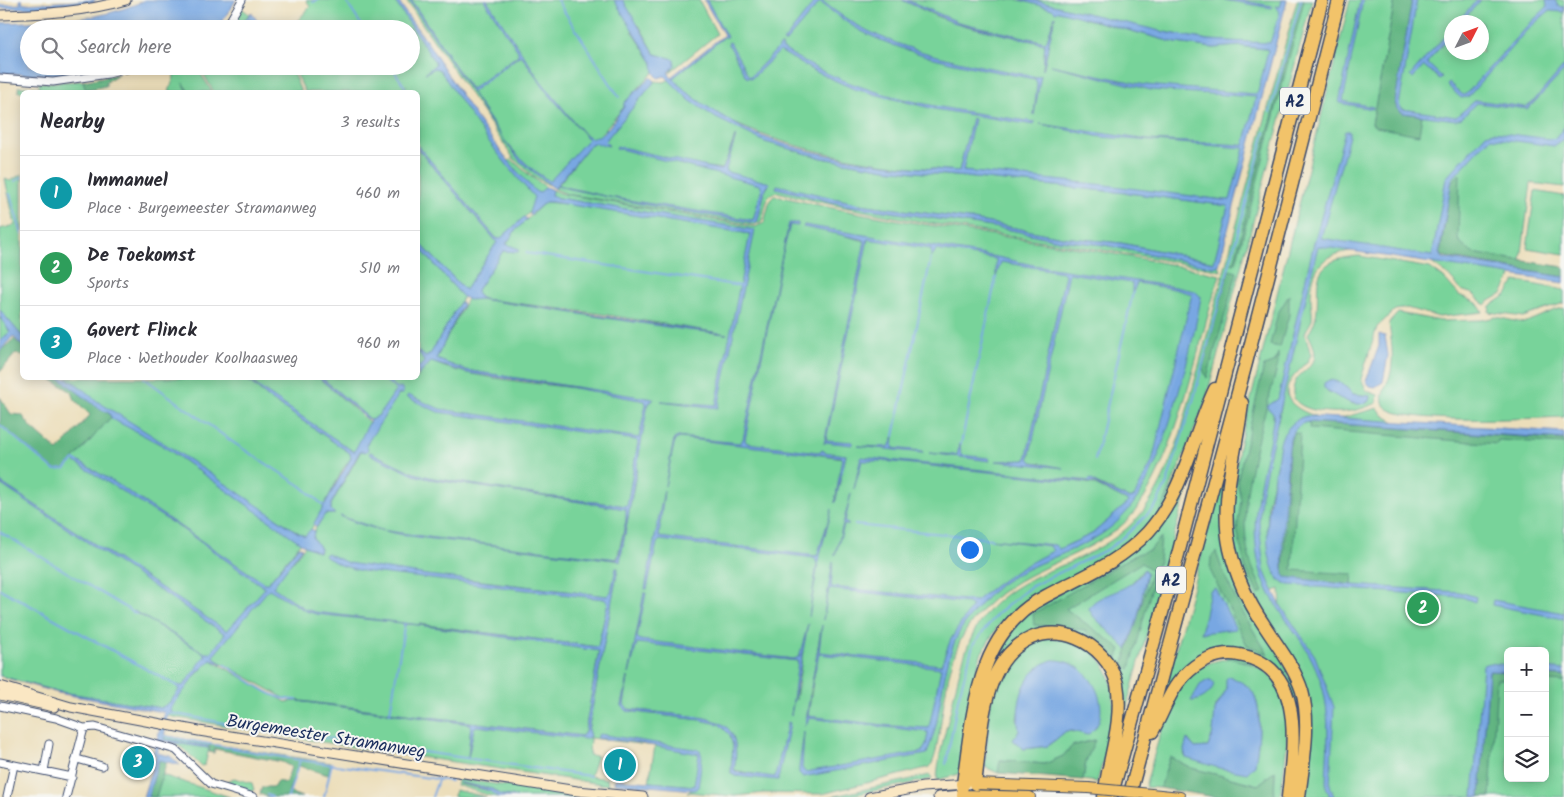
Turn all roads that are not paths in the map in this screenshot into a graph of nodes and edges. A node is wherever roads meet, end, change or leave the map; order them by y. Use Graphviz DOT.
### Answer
graph roads {
  1 [pos="126,0"];
  2 [pos="242,0"];
  3 [pos="1322,0"];
  4 [pos="1339,0"];
  5 [pos="0,15"];
  6 [pos="230,20"];
  7 [pos="101,75"];
  8 [pos="0,78"];
  9 [pos="1228,362"];
  10 [pos="1246,363"];
  11 [pos="0,686"];
  12 [pos="0,695"];
  13 [pos="0,706"];
  14 [pos="71,707"];
  15 [pos="84,728"];
  16 [pos="48,744"];
  17 [pos="1144,745"];
  18 [pos="77,759"];
  19 [pos="0,762"];
  20 [pos="14,765"];
  21 [pos="102,766"];
  22 [pos="44,771"];
  23 [pos="72,777"];
  24 [pos="577,791"];
  25 [pos="968,792"];
  26 [pos="8,797"];
  27 [pos="66,797"];
  28 [pos="254,797"];
  29 [pos="604,797"];
  30 [pos="643,797"];
  31 [pos="869,797"];
  32 [pos="939,797"];
  33 [pos="1030,797"];
  34 [pos="1104,797"];
  35 [pos="1111,797"];
  36 [pos="1129,797"];
  37 [pos="1180,797"];
  38 [pos="1288,797"];
  39 [pos="1299,797"];
  1 -- 5 [label="main road"];
  2 -- 6 [label="street"];
  3 -- 9 [label="highway, A2"];
  4 -- 10 [label="highway, A2"];
  7 -- 8 [label="street"];
  9 -- 25 [label="highway, A2"];
  9 -- 35 [label="highway, A2"];
  10 -- 17 [label="highway, A2"];
  10 -- 39 [label="highway, A2"];
  11 -- 14 [label="main road, Burgemeester Stramanweg"];
  12 -- 14 [label="main road, Burgemeester Stramanweg"];
  13 -- 15 [label="street"];
  14 -- 24 [label="main road, Burgemeester Stramanweg"];
  15 -- 18 [label="street"];
  15 -- 28 [label="street"];
  16 -- 22 [label="street"];
  17 -- 36 [label="highway, A2"];
  17 -- 38 [label="highway, A2"];
  18 -- 21 [label="street"];
  18 -- 23 [label="street"];
  19 -- 20 [label="street"];
  20 -- 22 [label="street"];
  20 -- 26 [label="street"];
  22 -- 23 [label="street"];
  23 -- 27 [label="street"];
  24 -- 29 [label="main road, Burgemeester Stramanweg"];
  24 -- 30 [label="main road, Burgemeester Stramanweg"];
  25 -- 31 [label="main road"];
  25 -- 32 [label="main road"];
  25 -- 33 [label="main road"];
  25 -- 34 [label="highway"];
  25 -- 37 [label="main road, bridge"];
}
